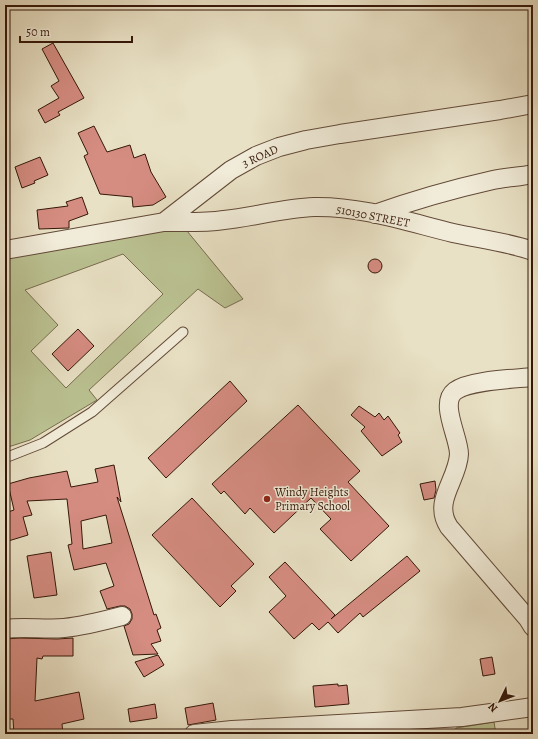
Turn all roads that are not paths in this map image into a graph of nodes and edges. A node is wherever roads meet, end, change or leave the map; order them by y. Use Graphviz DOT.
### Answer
graph roads {
  1 [pos="533,104"];
  2 [pos="533,174"];
  3 [pos="375,214"];
  4 [pos="164,222"];
  5 [pos="5,250"];
  6 [pos="533,251"];
  7 [pos="183,332"];
  8 [pos="533,378"];
  9 [pos="5,458"];
  10 [pos="122,616"];
  11 [pos="533,627"];
  12 [pos="5,629"];
  13 [pos="533,707"];
  14 [pos="194,734"];
  1 -- 4 [label="street, 3 ROAD"];
  2 -- 3 [label="street"];
  3 -- 4 [label="street, 510130 STREET"];
  3 -- 6 [label="street, 510130 STREET"];
  4 -- 5 [label="street, 3 ROAD"];
  7 -- 9 [label="lane"];
  8 -- 11 [label="street"];
  10 -- 12 [label="street"];
  13 -- 14 [label="street"];
}
